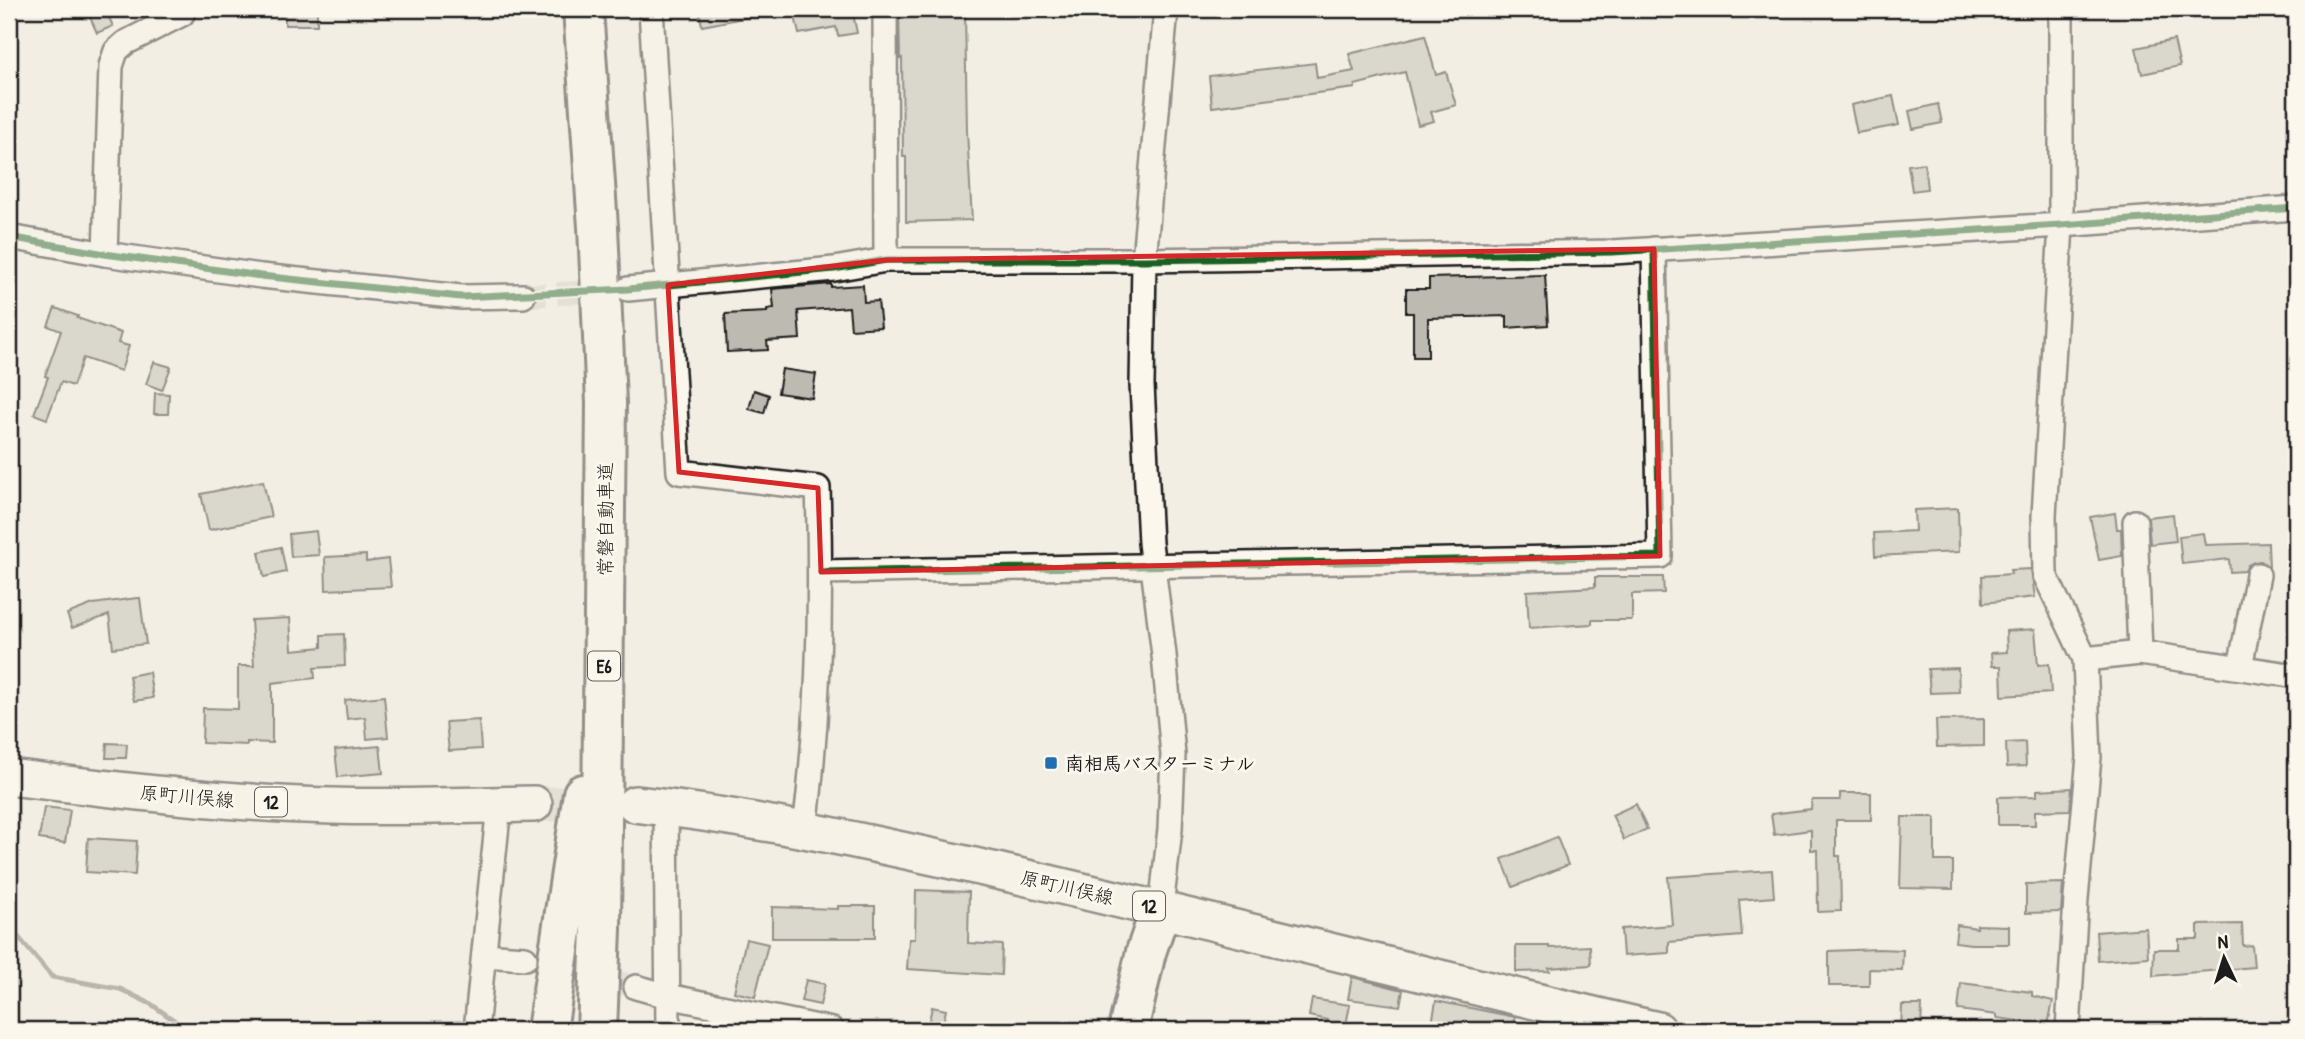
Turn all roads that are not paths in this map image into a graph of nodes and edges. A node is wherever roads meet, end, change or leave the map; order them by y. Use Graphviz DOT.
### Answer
graph roads {
  1 [pos="184,9"];
  2 [pos="583,9"];
  3 [pos="651,9"];
  4 [pos="885,9"];
  5 [pos="1166,9"];
  6 [pos="2061,9"];
  7 [pos="2296,208"];
  8 [pos="2061,225"];
  9 [pos="9,237"];
  10 [pos="1654,249"];
  11 [pos="105,254"];
  12 [pos="886,260"];
  13 [pos="1144,260"];
  14 [pos="668,285"];
  15 [pos="628,289"];
  16 [pos="523,296"];
  17 [pos="606,403"];
  18 [pos="2135,522"];
  19 [pos="1153,565"];
  20 [pos="821,572"];
  21 [pos="2258,575"];
  22 [pos="2140,653"];
  23 [pos="2085,659"];
  24 [pos="2240,667"];
  25 [pos="2296,676"];
  26 [pos="9,777"];
  27 [pos="534,804"];
  28 [pos="499,805"];
  29 [pos="651,805"];
  30 [pos="805,829"];
  31 [pos="1161,908"];
  32 [pos="601,929"];
  33 [pos="484,955"];
  34 [pos="525,958"];
  35 [pos="636,987"];
  36 [pos="668,996"];
  37 [pos="477,1030"];
  38 [pos="547,1030"];
  39 [pos="597,1030"];
  40 [pos="605,1030"];
  41 [pos="668,1030"];
  42 [pos="832,1030"];
  43 [pos="1128,1030"];
  44 [pos="1144,1030"];
  45 [pos="1658,1030"];
  46 [pos="2068,1030"];
  1 -- 11 [label="street"];
  2 -- 17 [label="highway, 常磐自動車道 / E6"];
  3 -- 14 [label="street"];
  4 -- 12 [label="street"];
  5 -- 13 [label="street"];
  6 -- 8 [label="street"];
  7 -- 8 [label="street"];
  8 -- 10 [label="street"];
  8 -- 23 [label="street"];
  9 -- 11 [label="street"];
  10 -- 13 [label="street"];
  10 -- 19 [label="street"];
  11 -- 16 [label="street"];
  12 -- 13 [label="street"];
  12 -- 14 [label="street"];
  13 -- 19 [label="street"];
  14 -- 15 [label="street"];
  14 -- 20 [label="street"];
  17 -- 32 [label="highway, 常磐自動車道 / E6"];
  17 -- 38 [label="highway"];
  18 -- 22 [label="street"];
  19 -- 20 [label="street"];
  19 -- 31 [label="street"];
  20 -- 30 [label="street"];
  21 -- 24 [label="street"];
  22 -- 23 [label="street"];
  22 -- 24 [label="street"];
  23 -- 46 [label="street"];
  24 -- 25 [label="street"];
  26 -- 28 [label="main road, 原町川俣線 / 12"];
  27 -- 28 [label="main road, 原町川俣線 / 12"];
  28 -- 33 [label="street"];
  29 -- 30 [label="main road, 原町川俣線 / 12"];
  29 -- 36 [label="street"];
  30 -- 31 [label="main road, 原町川俣線 / 12"];
  31 -- 43 [label="highway"];
  31 -- 44 [label="highway"];
  31 -- 45 [label="main road, 原町川俣線 / 12"];
  32 -- 39 [label="highway, 常磐自動車道 / E6"];
  32 -- 40 [label="highway"];
  33 -- 34 [label="street"];
  33 -- 37 [label="street"];
  35 -- 36 [label="street"];
  36 -- 41 [label="street"];
  36 -- 42 [label="street"];
}
